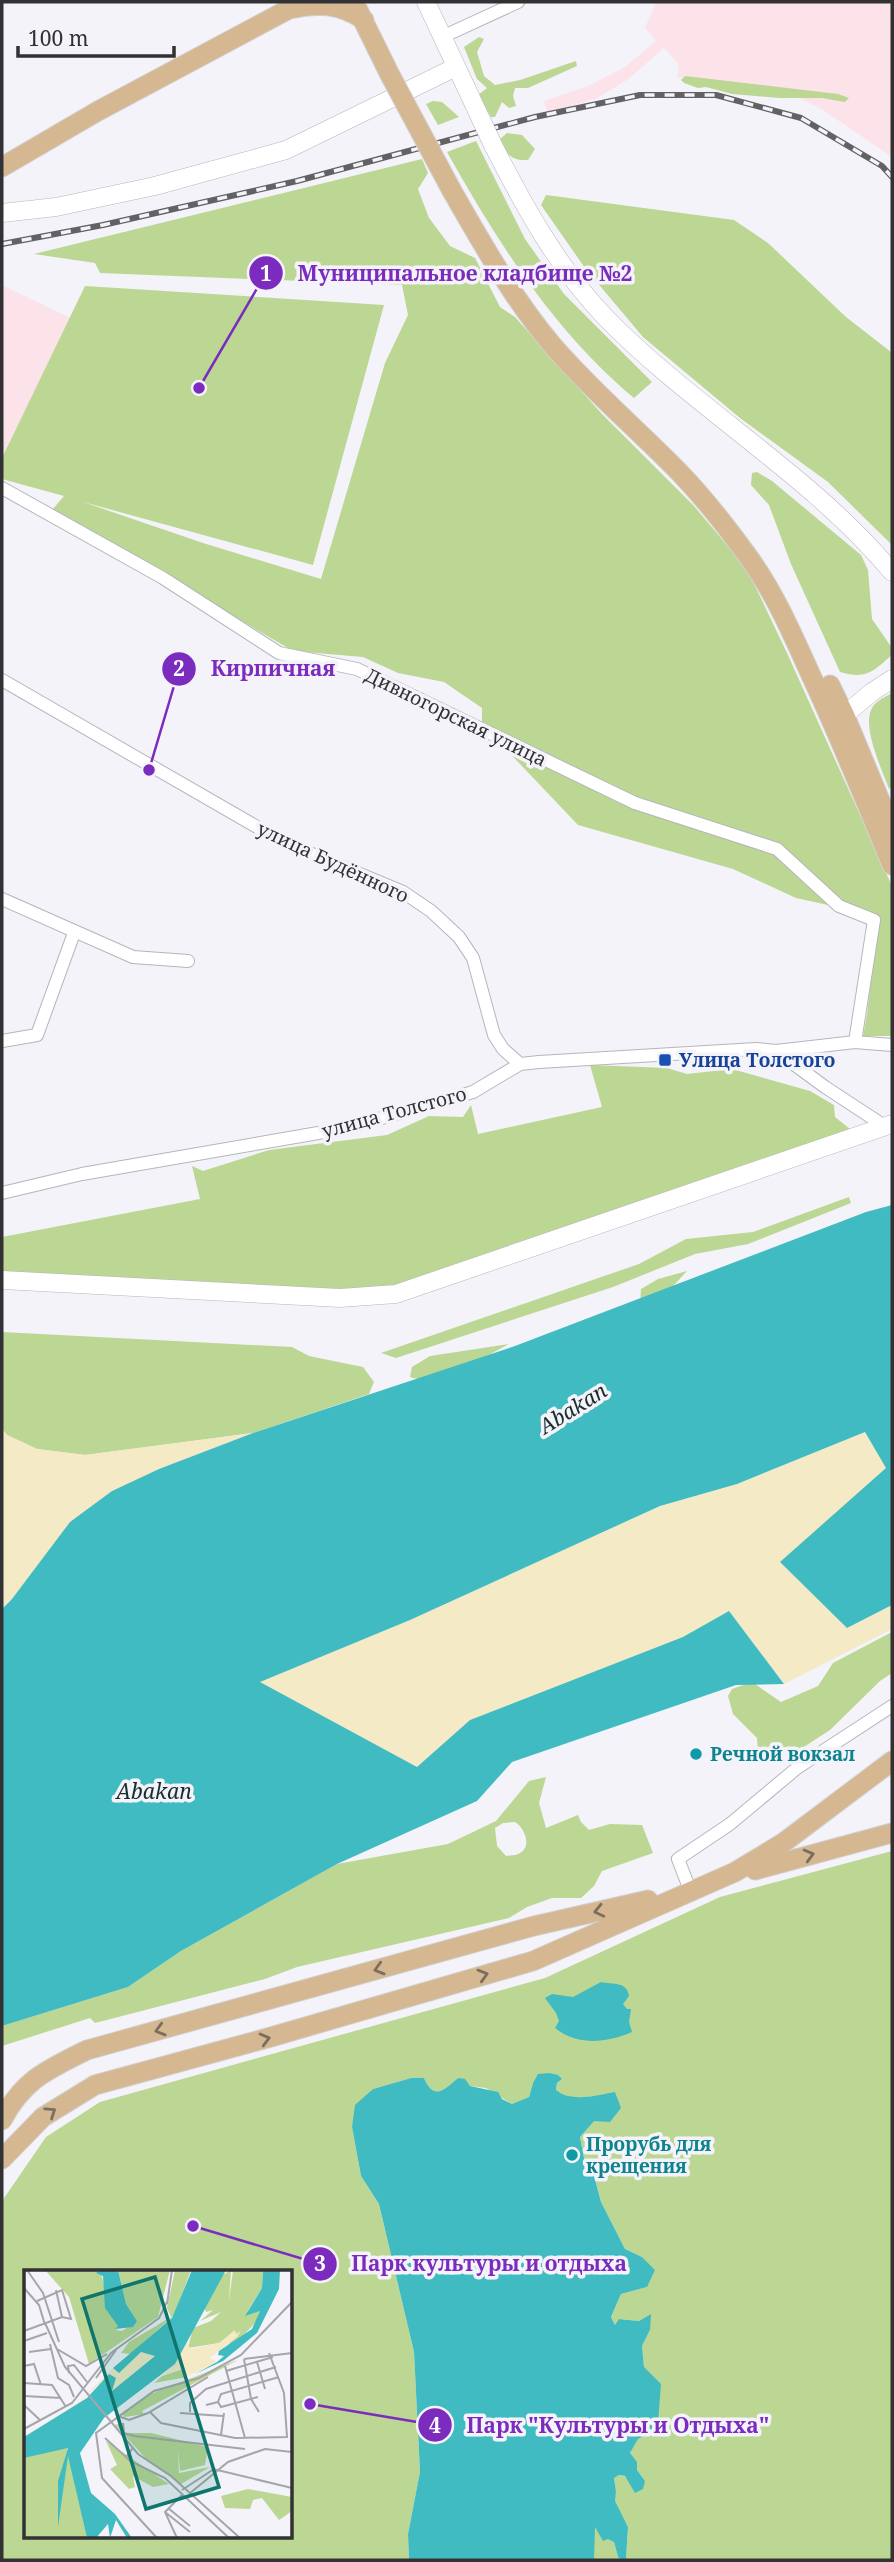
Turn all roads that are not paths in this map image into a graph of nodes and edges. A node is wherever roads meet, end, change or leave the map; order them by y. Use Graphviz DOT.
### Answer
graph roads {
  1 [pos="354,2"];
  2 [pos="426,2"];
  3 [pos="519,2"];
  4 [pos="292,5"];
  5 [pos="364,11"];
  6 [pos="442,37"];
  7 [pos="456,67"];
  8 [pos="2,166"];
  9 [pos="3,213"];
  10 [pos="2,488"];
  11 [pos="892,572"];
  12 [pos="892,679"];
  13 [pos="2,680"];
  14 [pos="872,692"];
  15 [pos="839,720"];
  16 [pos="861,757"];
  17 [pos="892,829"];
  18 [pos="892,865"];
  19 [pos="2,899"];
  20 [pos="74,933"];
  21 [pos="188,961"];
  22 [pos="2,1041"];
  23 [pos="855,1042"];
  24 [pos="892,1045"];
  25 [pos="776,1051"];
  26 [pos="520,1065"];
  27 [pos="889,1126"];
  28 [pos="2,1193"];
  29 [pos="2,1280"];
  30 [pos="892,1706"];
  31 [pos="892,1760"];
  32 [pos="892,1833"];
  33 [pos="720,1879"];
  34 [pos="690,1891"];
  35 [pos="2,2120"];
  36 [pos="2,2159"];
  1 -- 5 [label="main road"];
  2 -- 6 [label="street"];
  3 -- 6 [label="street"];
  4 -- 5 [label="main road"];
  4 -- 8 [label="main road"];
  5 -- 15 [label="main road, bridge"];
  6 -- 7 [label="street"];
  7 -- 9 [label="street"];
  7 -- 11 [label="street, bridge"];
  10 -- 23 [label="street, Дивногорская улица"];
  12 -- 14 [label="street"];
  13 -- 26 [label="street, улица Будённого"];
  14 -- 15 [label="street"];
  14 -- 16 [label="street"];
  15 -- 16 [label="main road"];
  15 -- 18 [label="main road"];
  16 -- 17 [label="main road"];
  19 -- 20 [label="street"];
  20 -- 21 [label="street"];
  20 -- 22 [label="street"];
  23 -- 24 [label="street, улица Толстого"];
  23 -- 25 [label="street, улица Толстого"];
  25 -- 26 [label="street, улица Толстого"];
  25 -- 27 [label="street"];
  26 -- 28 [label="street, улица Толстого"];
  27 -- 29 [label="street"];
  30 -- 34 [label="street"];
  31 -- 33 [label="main road"];
  33 -- 32 [label="main road, one-way"];
  33 -- 34 [label="main road"];
  34 -- 35 [label="main road, one-way"];
  36 -- 34 [label="main road, one-way"];
}
